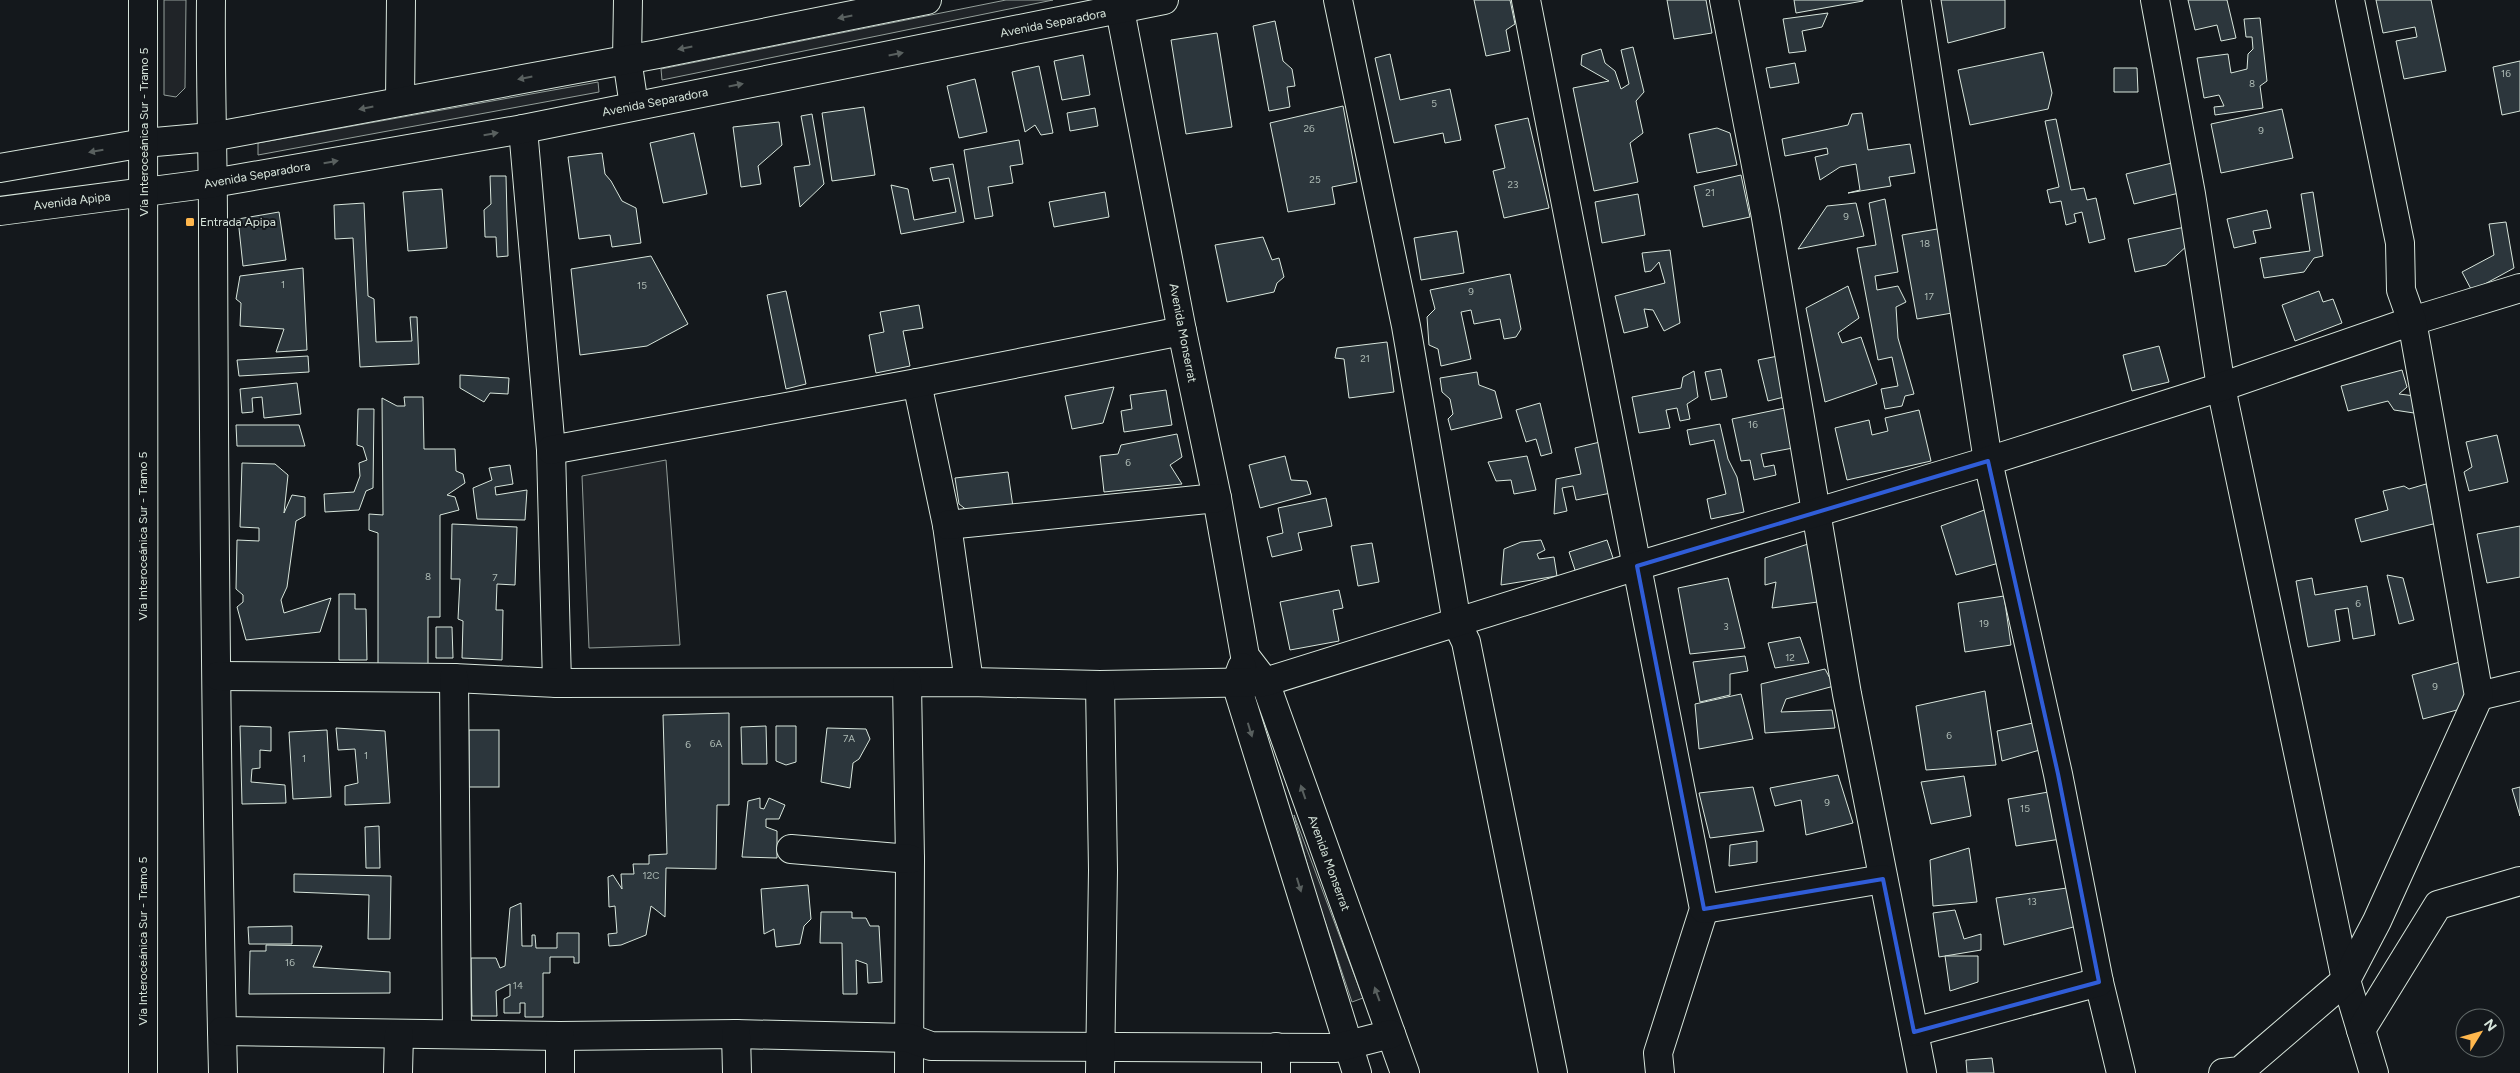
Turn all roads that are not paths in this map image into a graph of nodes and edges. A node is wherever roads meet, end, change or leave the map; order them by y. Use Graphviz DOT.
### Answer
graph roads {
  1 [pos="143,0"];
  2 [pos="210,0"];
  3 [pos="401,0"];
  4 [pos="628,0"];
  5 [pos="927,0"];
  6 [pos="1164,0"];
  7 [pos="1338,0"];
  8 [pos="1526,0"];
  9 [pos="1724,0"];
  10 [pos="1916,0"];
  11 [pos="2155,0"];
  12 [pos="2350,0"];
  13 [pos="873,6"];
  14 [pos="1120,10"];
  15 [pos="628,59"];
  16 [pos="400,101"];
  17 [pos="634,106"];
  18 [pos="523,129"];
  19 [pos="211,137"];
  20 [pos="144,143"];
  21 [pos="0,168"];
  22 [pos="213,183"];
  23 [pos="145,192"];
  24 [pos="0,210"];
  25 [pos="2520,288"];
  26 [pos="2412,321"];
  27 [pos="1182,331"];
  28 [pos="917,383"];
  29 [pos="2221,387"];
  30 [pos="551,450"];
  31 [pos="1988,461"];
  32 [pos="1217,498"];
  33 [pos="1815,513"];
  34 [pos="947,525"];
  35 [pos="1637,566"];
  36 [pos="1457,623"];
  37 [pos="1246,656"];
  38 [pos="218,676"];
  39 [pos="454,678"];
  40 [pos="968,682"];
  41 [pos="1265,682"];
  42 [pos="557,683"];
  43 [pos="907,683"];
  44 [pos="1236,683"];
  45 [pos="1100,685"];
  46 [pos="2520,686"];
  47 [pos="2480,696"];
  48 [pos="791,849"];
  49 [pos="910,859"];
  50 [pos="1883,879"];
  51 [pos="2520,881"];
  52 [pos="1704,909"];
  53 [pos="2346,980"];
  54 [pos="2099,982"];
  55 [pos="2361,1030"];
  56 [pos="222,1031"];
  57 [pos="1914,1032"];
  58 [pos="457,1033"];
  59 [pos="399,1034"];
  60 [pos="736,1034"];
  61 [pos="1392,1034"];
  62 [pos="560,1036"];
  63 [pos="909,1038"];
  64 [pos="1100,1046"];
  65 [pos="1349,1046"];
  66 [pos="1276,1060"];
  67 [pos="143,1073"];
  68 [pos="222,1073"];
  69 [pos="398,1073"];
  70 [pos="560,1073"];
  71 [pos="737,1073"];
  72 [pos="909,1073"];
  73 [pos="1100,1073"];
  74 [pos="1357,1073"];
  75 [pos="1406,1073"];
  76 [pos="1553,1073"];
  77 [pos="1660,1073"];
  78 [pos="1922,1073"];
  79 [pos="2121,1073"];
  80 [pos="2223,1073"];
  81 [pos="2374,1073"];
  1 -- 20 [label="main road, Vía Interoceánica Sur - Tramo 5"];
  2 -- 19 [label="main road"];
  3 -- 16 [label="main road"];
  4 -- 15 [label="main road"];
  5 -- 13 [label="main road"];
  6 -- 14 [label="main road, Avenida Separadora"];
  7 -- 36 [label="main road"];
  8 -- 35 [label="main road"];
  9 -- 33 [label="main road"];
  10 -- 31 [label="main road"];
  11 -- 29 [label="main road"];
  12 -- 26 [label="main road"];
  13 -- 15 [label="main road, one-way"];
  17 -- 14 [label="main road, Avenida Separadora, one-way"];
  14 -- 27 [label="main road, Avenida Monserrat"];
  15 -- 16 [label="main road, one-way"];
  15 -- 17 [label="main road"];
  16 -- 19 [label="main road, one-way"];
  17 -- 18 [label="main road, Avenida Separadora"];
  22 -- 18 [label="main road, Avenida Separadora, one-way"];
  18 -- 30 [label="main road"];
  19 -- 20 [label="main road"];
  19 -- 22 [label="main road"];
  20 -- 21 [label="main road, one-way"];
  20 -- 23 [label="main road, Vía Interoceánica Sur - Tramo 5"];
  22 -- 23 [label="main road, Avenida Separadora"];
  22 -- 38 [label="main road"];
  23 -- 24 [label="main road, Avenida Apipa"];
  23 -- 67 [label="main road, Vía Interoceánica Sur - Tramo 5"];
  25 -- 26 [label="main road"];
  26 -- 29 [label="main road"];
  26 -- 47 [label="main road"];
  27 -- 28 [label="main road"];
  27 -- 32 [label="main road, Avenida Monserrat"];
  28 -- 30 [label="main road"];
  28 -- 34 [label="main road"];
  29 -- 31 [label="main road"];
  29 -- 53 [label="main road"];
  30 -- 42 [label="main road"];
  31 -- 33 [label="main road"];
  31 -- 54 [label="main road"];
  32 -- 34 [label="main road"];
  32 -- 37 [label="main road, Avenida Monserrat"];
  33 -- 35 [label="main road"];
  33 -- 50 [label="main road"];
  34 -- 40 [label="main road"];
  35 -- 36 [label="main road"];
  35 -- 52 [label="main road"];
  36 -- 41 [label="main road"];
  36 -- 76 [label="main road"];
  37 -- 41 [label="main road, Avenida Monserrat"];
  37 -- 44 [label="main road"];
  38 -- 39 [label="main road"];
  38 -- 56 [label="main road"];
  39 -- 42 [label="main road"];
  39 -- 58 [label="main road"];
  40 -- 43 [label="main road"];
  40 -- 45 [label="main road"];
  41 -- 44 [label="main road"];
  61 -- 41 [label="main road, Avenida Monserrat, one-way"];
  42 -- 43 [label="main road"];
  43 -- 49 [label="main road"];
  44 -- 45 [label="main road"];
  44 -- 65 [label="main road, one-way"];
  45 -- 64 [label="main road"];
  46 -- 47 [label="main road"];
  47 -- 53 [label="main road"];
  48 -- 49 [label="main road"];
  49 -- 63 [label="main road"];
  50 -- 52 [label="main road"];
  50 -- 57 [label="main road"];
  51 -- 55 [label="main road"];
  52 -- 77 [label="main road"];
  53 -- 55 [label="main road"];
  53 -- 80 [label="main road"];
  54 -- 57 [label="main road"];
  54 -- 79 [label="main road"];
  55 -- 81 [label="main road"];
  56 -- 59 [label="main road"];
  56 -- 68 [label="main road"];
  57 -- 78 [label="main road"];
  58 -- 59 [label="main road"];
  58 -- 62 [label="main road"];
  59 -- 69 [label="main road"];
  60 -- 62 [label="main road"];
  60 -- 63 [label="main road"];
  60 -- 71 [label="main road"];
  61 -- 65 [label="main road"];
  61 -- 75 [label="main road, Avenida Monserrat"];
  62 -- 70 [label="main road"];
  63 -- 64 [label="main road"];
  63 -- 72 [label="main road"];
  64 -- 66 [label="main road"];
  64 -- 73 [label="main road"];
  65 -- 66 [label="main road"];
  65 -- 74 [label="main road"];
}
